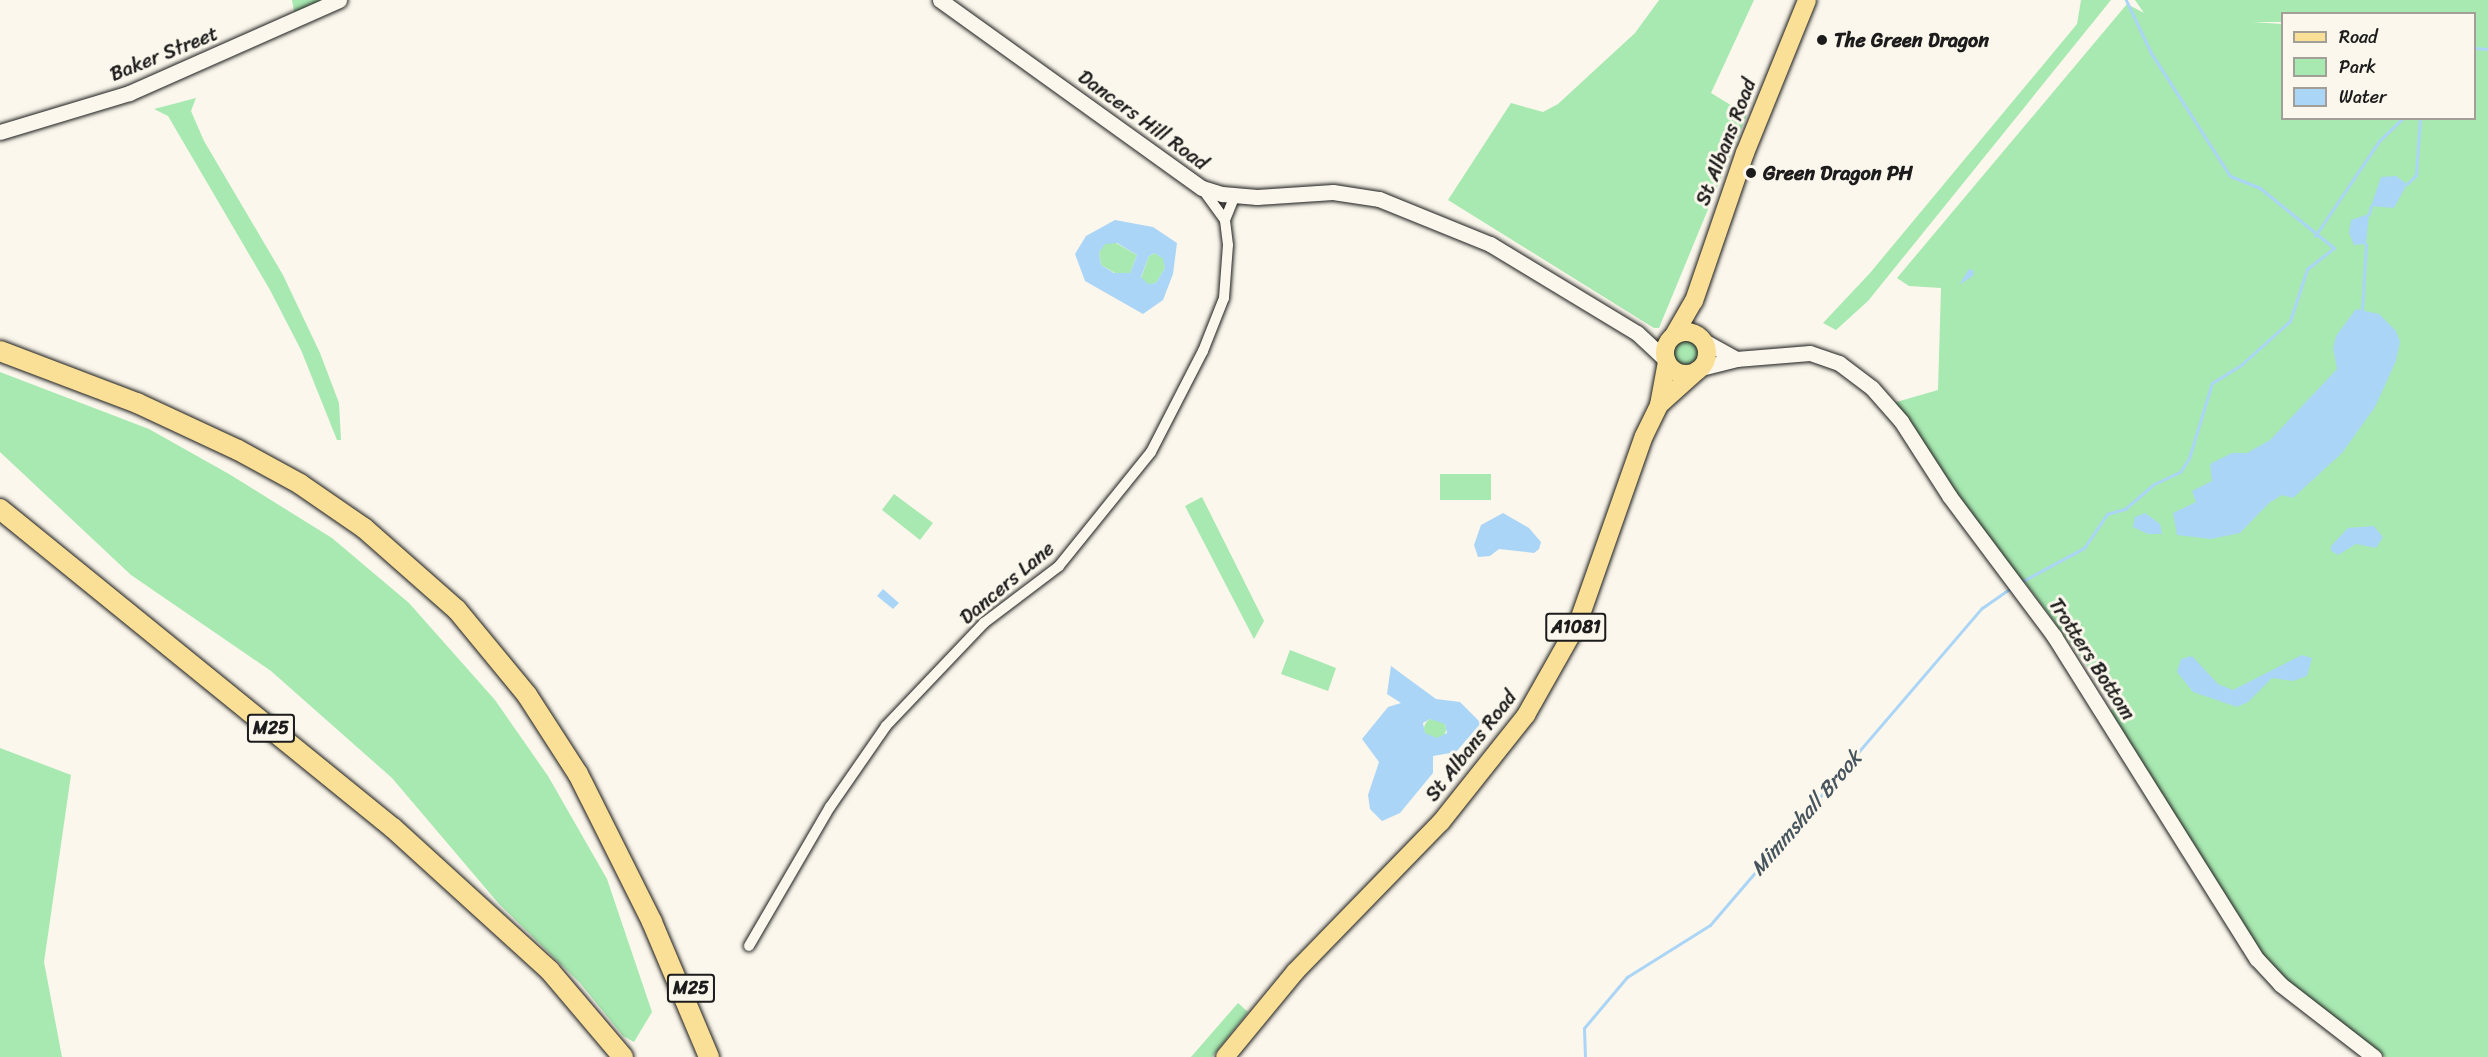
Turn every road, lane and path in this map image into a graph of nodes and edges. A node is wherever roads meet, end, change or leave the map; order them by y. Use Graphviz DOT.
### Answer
graph roads {
  1 [pos="339,0"];
  2 [pos="940,0"];
  3 [pos="1807,0"];
  4 [pos="0,132"];
  5 [pos="1202,188"];
  6 [pos="1235,195"];
  7 [pos="1225,220"];
  8 [pos="1694,302"];
  9 [pos="1638,333"];
  10 [pos="1672,336"];
  11 [pos="1703,340"];
  12 [pos="0,351"];
  13 [pos="1736,359"];
  14 [pos="1666,361"];
  15 [pos="1700,369"];
  16 [pos="1659,405"];
  17 [pos="0,509"];
  18 [pos="652,922"];
  19 [pos="749,946"];
  20 [pos="534,958"];
  21 [pos="611,1057"];
  22 [pos="623,1057"];
  23 [pos="709,1057"];
  24 [pos="724,1057"];
  25 [pos="1225,1057"];
  26 [pos="2374,1057"];
  1 -- 4 [label="street, Baker Street"];
  2 -- 5 [label="street, Dancers Hill Road"];
  3 -- 8 [label="main road, St Albans Road"];
  5 -- 6 [label="street, Dancers Hill Road"];
  5 -- 7 [label="street"];
  6 -- 7 [label="street, Dancers Lane"];
  6 -- 9 [label="street, Dancers Hill Road"];
  7 -- 19 [label="street, Dancers Lane"];
  8 -- 10 [label="main road, St Albans Road"];
  8 -- 11 [label="main road"];
  9 -- 10 [label="street, Dancers Hill Road"];
  9 -- 14 [label="street, Dancers Hill Road"];
  10 -- 11 [label="main road"];
  10 -- 14 [label="main road"];
  11 -- 13 [label="street"];
  11 -- 15 [label="main road"];
  12 -- 18 [label="highway, M25"];
  13 -- 15 [label="street, Trotters Bottom"];
  13 -- 26 [label="street, Trotters Bottom"];
  14 -- 15 [label="main road"];
  14 -- 16 [label="main road, St Albans Road / A1081"];
  15 -- 16 [label="main road, St Albans Road / A1081"];
  16 -- 25 [label="main road, St Albans Road / A1081"];
  17 -- 20 [label="highway, M25"];
  18 -- 23 [label="highway, M25"];
  18 -- 24 [label="highway, M25"];
  20 -- 21 [label="highway, M25"];
  20 -- 22 [label="highway, M25"];
}
